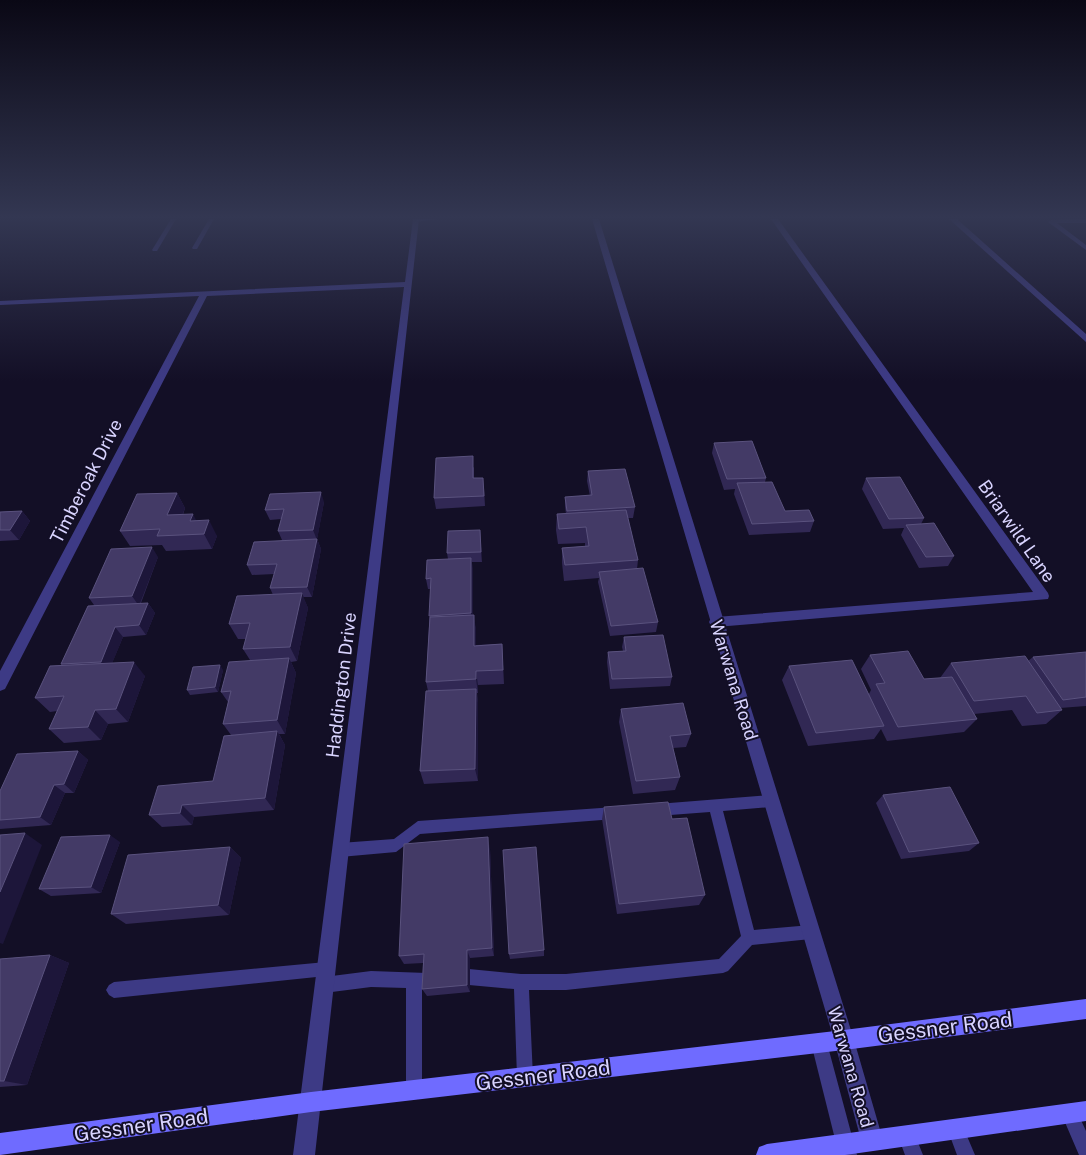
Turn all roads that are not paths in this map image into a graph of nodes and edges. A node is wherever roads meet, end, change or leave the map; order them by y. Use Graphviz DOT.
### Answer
graph roads {
  1 [pos="409,273"];
  2 [pos="611,273"];
  3 [pos="812,273"];
  4 [pos="1012,273"];
  5 [pos="407,284"];
  6 [pos="204,294"];
  7 [pos="0,303"];
  8 [pos="1086,339"];
  9 [pos="716,622"];
  10 [pos="0,685"];
  11 [pos="771,801"];
  12 [pos="715,805"];
  13 [pos="648,811"];
  14 [pos="629,812"];
  15 [pos="340,850"];
  16 [pos="811,932"];
  17 [pos="749,938"];
  18 [pos="326,969"];
  19 [pos="469,977"];
  20 [pos="520,982"];
  21 [pos="324,985"];
  22 [pos="114,990"];
  23 [pos="1086,1009"];
  24 [pos="844,1040"];
  25 [pos="819,1043"];
  26 [pos="525,1077"];
  27 [pos="414,1090"];
  28 [pos="310,1102"];
  29 [pos="1077,1112"];
  30 [pos="955,1128"];
  31 [pos="872,1140"];
  32 [pos="0,1144"];
  33 [pos="910,1145"];
  34 [pos="847,1150"];
  35 [pos="1086,1150"];
  36 [pos="304,1155"];
  37 [pos="767,1155"];
  38 [pos="966,1155"];
  1 -- 5 [label="street, Haddington Drive"];
  2 -- 9 [label="street, Warwana Road"];
  3 -- 9 [label="street, Briarwild Lane"];
  4 -- 8 [label="street"];
  5 -- 6 [label="street"];
  5 -- 15 [label="street, Haddington Drive"];
  6 -- 7 [label="street"];
  6 -- 10 [label="street, Timberoak Drive"];
  9 -- 11 [label="street, Warwana Road"];
  11 -- 12 [label="lane"];
  11 -- 16 [label="street, Warwana Road"];
  12 -- 13 [label="lane"];
  12 -- 17 [label="lane"];
  14 -- 15 [label="lane"];
  15 -- 18 [label="street, Haddington Drive"];
  16 -- 17 [label="lane"];
  16 -- 24 [label="street, Warwana Road"];
  17 -- 20 [label="lane"];
  18 -- 21 [label="street, Haddington Drive"];
  18 -- 22 [label="lane"];
  19 -- 20 [label="lane"];
  20 -- 26 [label="lane"];
  21 -- 27 [label="lane"];
  21 -- 28 [label="street, Haddington Drive"];
  23 -- 24 [label="main road, Gessner Road"];
  24 -- 25 [label="main road, Gessner Road"];
  24 -- 31 [label="street, Warwana Road"];
  25 -- 26 [label="main road, Gessner Road"];
  25 -- 34 [label="lane"];
  26 -- 27 [label="main road, Gessner Road"];
  27 -- 28 [label="main road, Gessner Road"];
  28 -- 32 [label="main road, Gessner Road"];
  28 -- 36 [label="street, Haddington Drive"];
  29 -- 30 [label="main road"];
  29 -- 35 [label="lane"];
  30 -- 33 [label="main road"];
  30 -- 38 [label="lane"];
  31 -- 33 [label="main road"];
  31 -- 34 [label="main road"];
  34 -- 37 [label="main road"];
}
